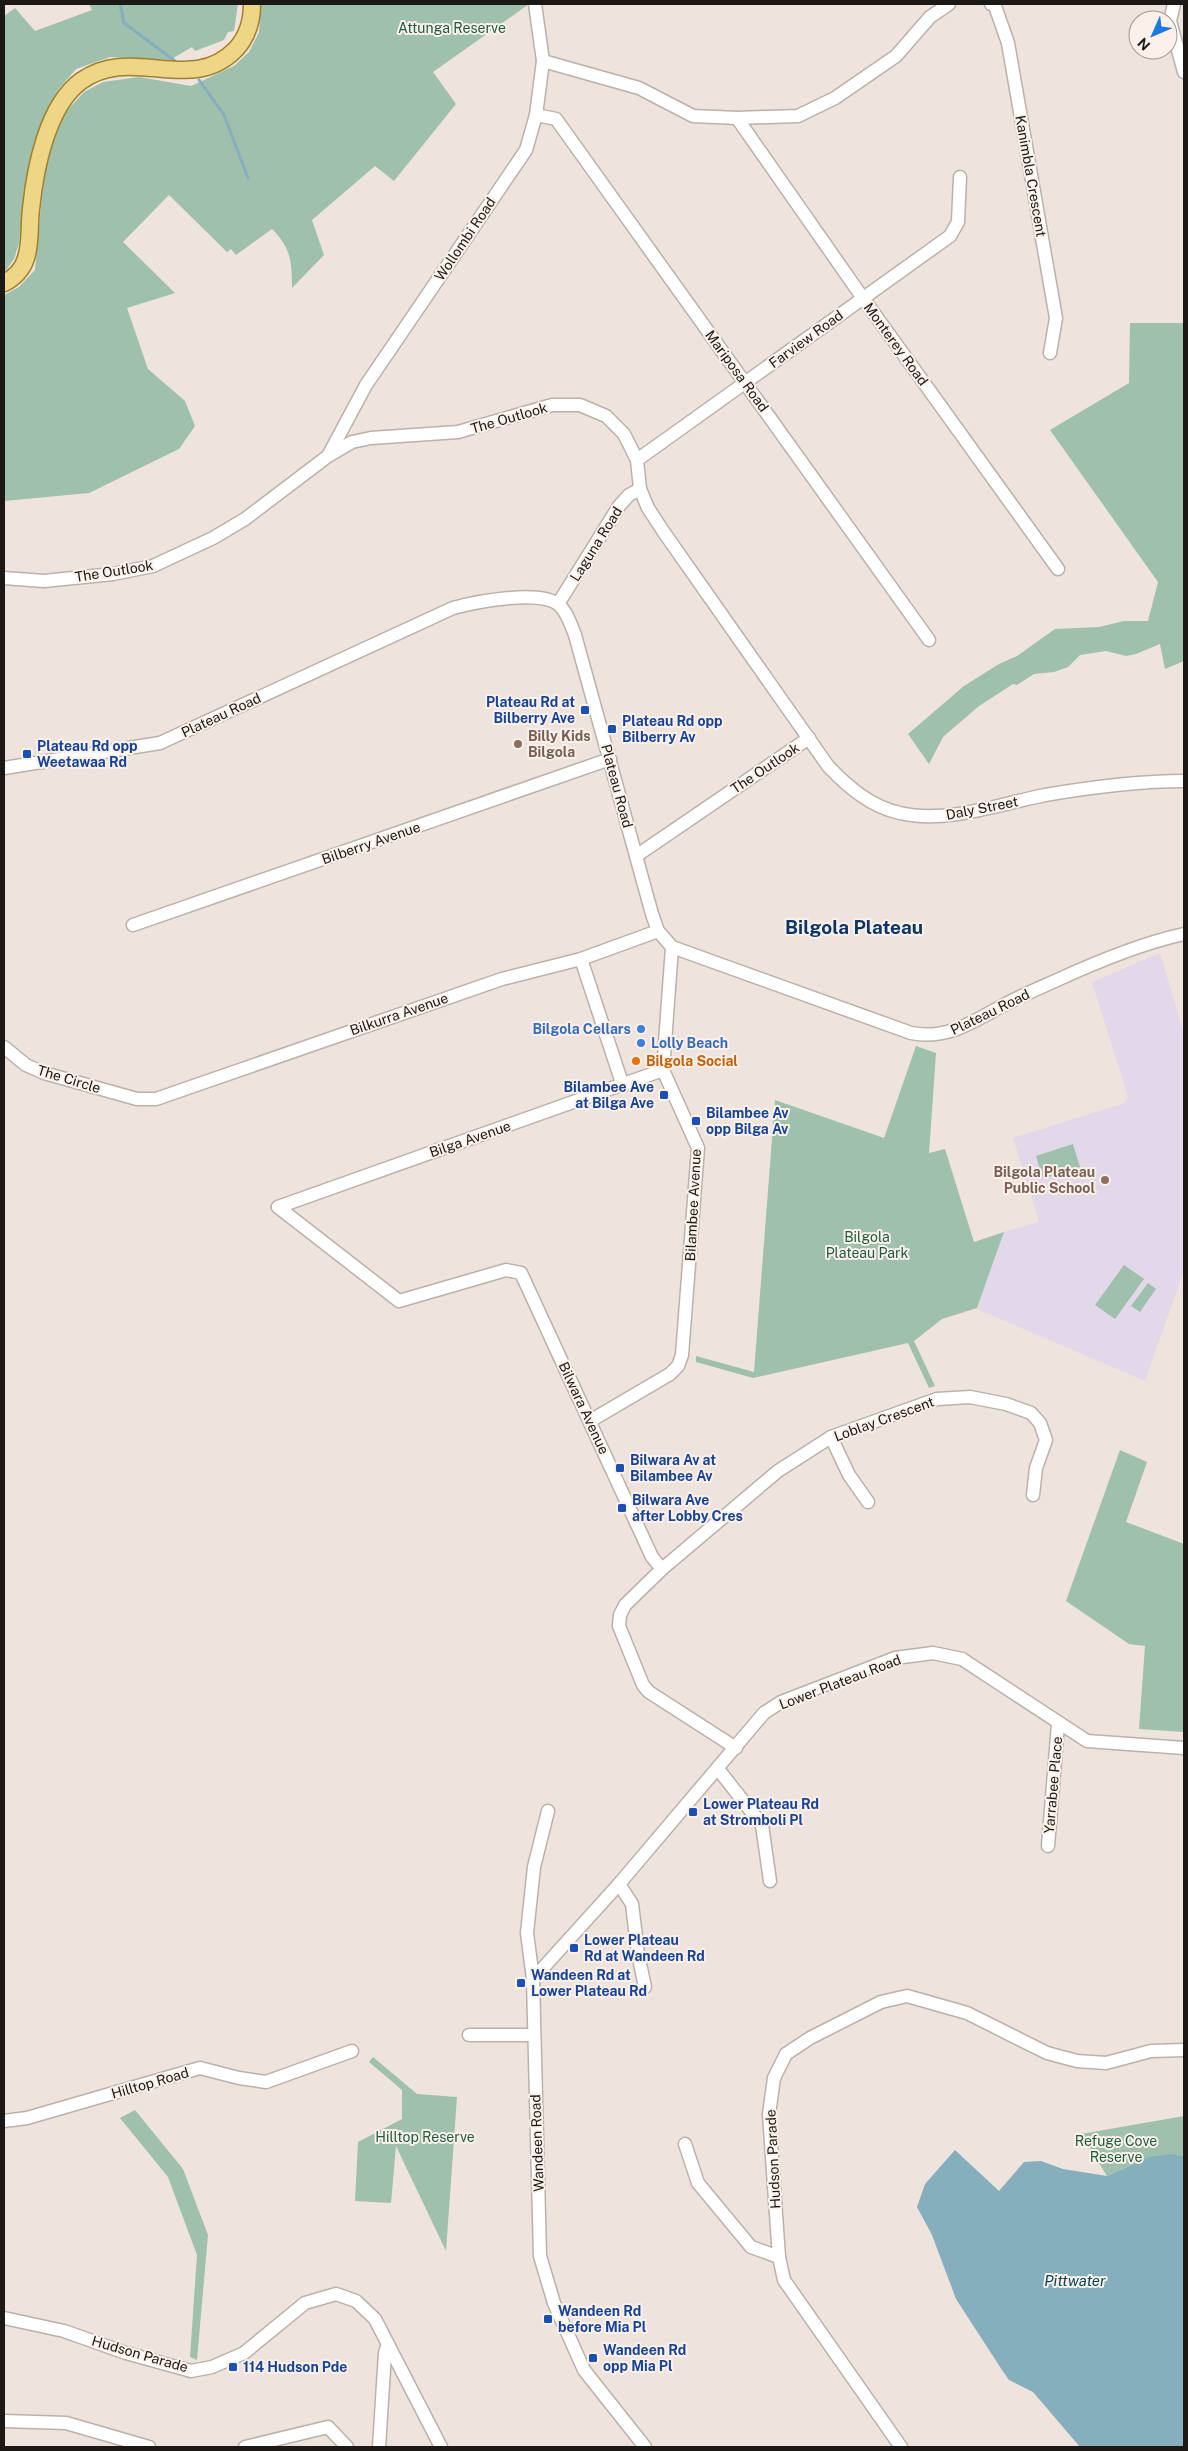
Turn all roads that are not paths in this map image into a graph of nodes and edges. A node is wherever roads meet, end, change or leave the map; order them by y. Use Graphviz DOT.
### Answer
graph roads {
  1 [pos="252,4"];
  2 [pos="535,4"];
  3 [pos="949,4"];
  4 [pos="991,4"];
  5 [pos="1174,4"];
  6 [pos="543,61"];
  7 [pos="1184,72"];
  8 [pos="536,115"];
  9 [pos="737,118"];
  10 [pos="960,177"];
  11 [pos="4,283"];
  12 [pos="863,298"];
  13 [pos="1050,353"];
  14 [pos="745,383"];
  15 [pos="328,456"];
  16 [pos="637,460"];
  17 [pos="640,489"];
  18 [pos="1058,569"];
  19 [pos="4,578"];
  20 [pos="558,604"];
  21 [pos="930,640"];
  22 [pos="809,738"];
  23 [pos="610,760"];
  24 [pos="4,768"];
  25 [pos="1184,781"];
  26 [pos="636,856"];
  27 [pos="133,925"];
  28 [pos="658,931"];
  29 [pos="1184,934"];
  30 [pos="672,947"];
  31 [pos="582,959"];
  32 [pos="4,1047"];
  33 [pos="662,1070"];
  34 [pos="623,1086"];
  35 [pos="140,1099"];
  36 [pos="278,1208"];
  37 [pos="590,1421"];
  38 [pos="831,1437"];
  39 [pos="1033,1495"];
  40 [pos="868,1502"];
  41 [pos="662,1569"];
  42 [pos="1058,1724"];
  43 [pos="736,1748"];
  44 [pos="1184,1748"];
  45 [pos="718,1769"];
  46 [pos="548,1811"];
  47 [pos="1048,1846"];
  48 [pos="770,1881"];
  49 [pos="619,1884"];
  50 [pos="533,1979"];
  51 [pos="645,1987"];
  52 [pos="469,2035"];
  53 [pos="533,2035"];
  54 [pos="1184,2050"];
  55 [pos="352,2051"];
  56 [pos="4,2120"];
  57 [pos="685,2144"];
  58 [pos="779,2257"];
  59 [pos="4,2318"];
  60 [pos="388,2344"];
  61 [pos="4,2421"];
  62 [pos="149,2447"];
  63 [pos="246,2447"];
  64 [pos="347,2447"];
  65 [pos="379,2447"];
  66 [pos="440,2447"];
  67 [pos="645,2447"];
  68 [pos="901,2447"];
  1 -- 11 [label="main road"];
  2 -- 6 [label="street, Wollombi Road"];
  3 -- 9 [label="street"];
  4 -- 13 [label="street, Kanimbla Crescent"];
  5 -- 7 [label="street"];
  6 -- 8 [label="street, Wollombi Road"];
  6 -- 9 [label="street"];
  8 -- 14 [label="street, Mariposa Road"];
  8 -- 15 [label="street, Wollombi Road"];
  9 -- 12 [label="street, Monterey Road"];
  10 -- 12 [label="street, Farview Road"];
  12 -- 14 [label="street, Farview Road"];
  12 -- 18 [label="street, Monterey Road"];
  14 -- 16 [label="street, Farview Road"];
  14 -- 21 [label="street, Mariposa Road"];
  15 -- 16 [label="street, The Outlook"];
  15 -- 19 [label="street, The Outlook"];
  16 -- 17 [label="street, The Outlook"];
  17 -- 20 [label="street, Laguna Road"];
  17 -- 22 [label="street, The Outlook"];
  20 -- 23 [label="street, Plateau Road"];
  20 -- 24 [label="street, Plateau Road"];
  22 -- 25 [label="street, Daly Street"];
  22 -- 26 [label="street, The Outlook"];
  23 -- 26 [label="street, Plateau Road"];
  23 -- 27 [label="street, Bilberry Avenue"];
  26 -- 28 [label="street, Plateau Road"];
  28 -- 30 [label="street, Plateau Road"];
  28 -- 31 [label="street, Bilkurra Avenue"];
  29 -- 30 [label="street, Plateau Road"];
  30 -- 33 [label="street, Bilambee Avenue"];
  31 -- 34 [label="street"];
  31 -- 35 [label="street, Bilkurra Avenue"];
  32 -- 35 [label="street, The Circle"];
  33 -- 34 [label="street, Bilga Avenue"];
  33 -- 37 [label="street, Bilambee Avenue"];
  34 -- 36 [label="street, Bilga Avenue"];
  36 -- 37 [label="street, Bilwara Avenue"];
  37 -- 41 [label="street, Bilwara Avenue"];
  38 -- 39 [label="street, Loblay Crescent"];
  38 -- 40 [label="street"];
  38 -- 41 [label="street, Loblay Crescent"];
  41 -- 43 [label="street"];
  42 -- 43 [label="street, Lower Plateau Road"];
  42 -- 44 [label="street, Lower Plateau Road"];
  42 -- 47 [label="street, Yarrabee Place"];
  43 -- 45 [label="street, Lower Plateau Road"];
  45 -- 48 [label="street"];
  45 -- 49 [label="street, Lower Plateau Road"];
  46 -- 50 [label="street, Wandeen Road"];
  49 -- 50 [label="street, Lower Plateau Road"];
  49 -- 51 [label="street"];
  50 -- 53 [label="street, Wandeen Road"];
  52 -- 53 [label="street"];
  53 -- 67 [label="street, Wandeen Road"];
  54 -- 58 [label="street, Hudson Parade"];
  55 -- 56 [label="street, Hilltop Road"];
  57 -- 58 [label="street"];
  58 -- 68 [label="street, Hudson Parade"];
  59 -- 60 [label="street, Hudson Parade"];
  60 -- 65 [label="street"];
  60 -- 66 [label="street, Hudson Parade"];
  61 -- 62 [label="street"];
  63 -- 64 [label="street"];
}
